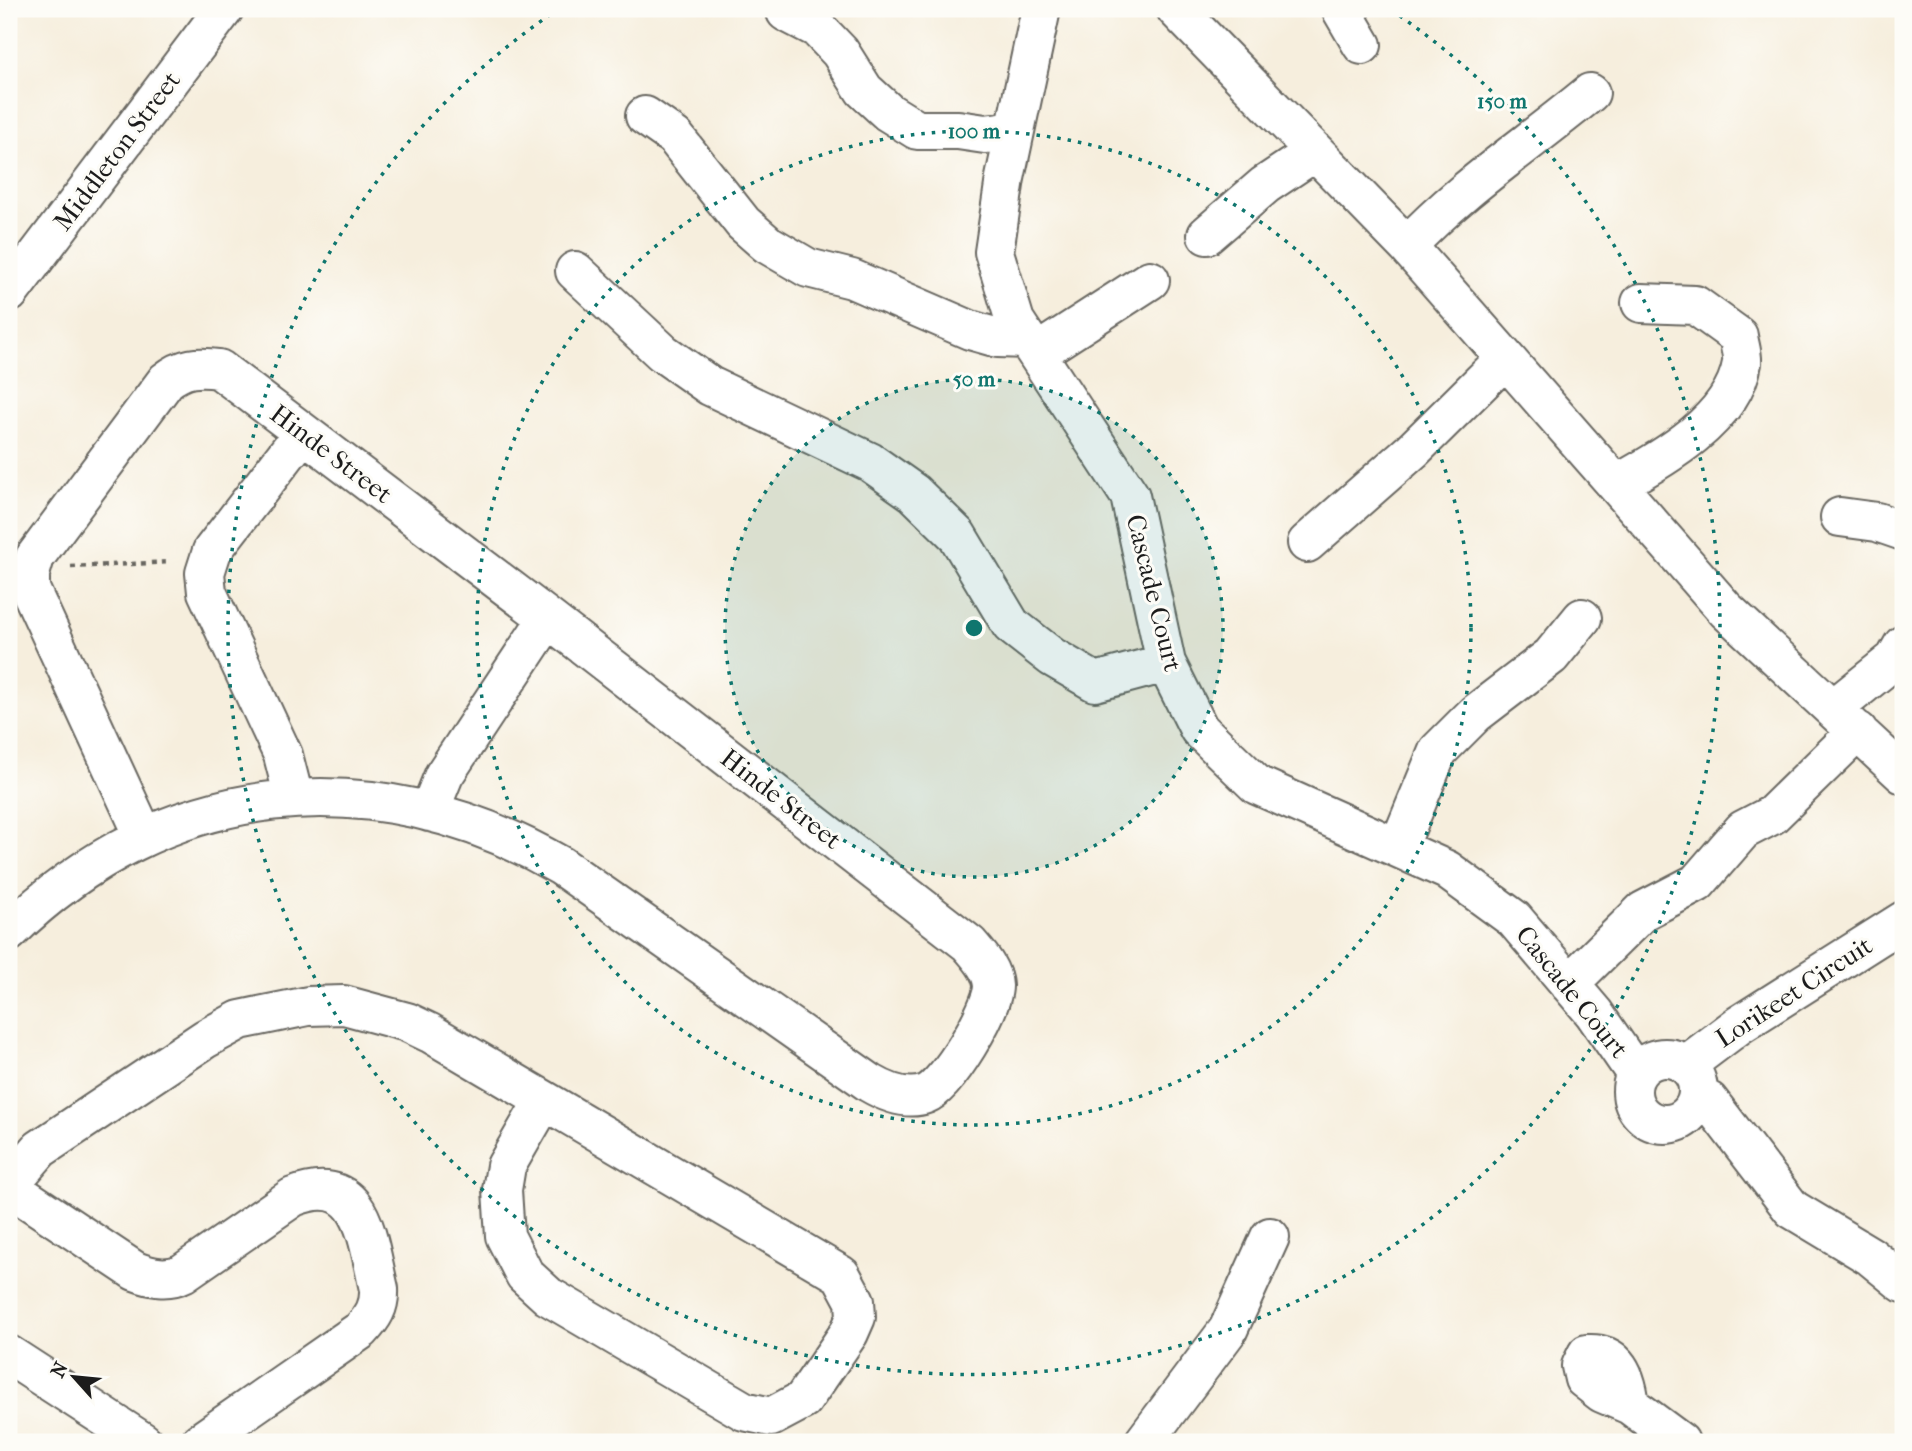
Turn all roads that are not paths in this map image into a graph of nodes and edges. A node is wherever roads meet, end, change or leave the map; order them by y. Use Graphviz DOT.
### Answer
graph roads {
  1 [pos="224,9"];
  2 [pos="1041,9"];
  3 [pos="1176,9"];
  4 [pos="1341,9"];
  5 [pos="786,12"];
  6 [pos="1362,45"];
  7 [pos="1590,93"];
  8 [pos="645,116"];
  9 [pos="1015,130"];
  10 [pos="1313,152"];
  11 [pos="1207,234"];
  12 [pos="1407,246"];
  13 [pos="575,271"];
  14 [pos="1150,280"];
  15 [pos="9,293"];
  16 [pos="1641,303"];
  17 [pos="1032,346"];
  18 [pos="1504,360"];
  19 [pos="303,433"];
  20 [pos="1617,484"];
  21 [pos="1840,517"];
  22 [pos="1903,531"];
  23 [pos="1307,543"];
  24 [pos="548,618"];
  25 [pos="1582,618"];
  26 [pos="1903,645"];
  27 [pos="1166,663"];
  28 [pos="1845,720"];
  29 [pos="1903,774"];
  30 [pos="294,798"];
  31 [pos="429,812"];
  32 [pos="144,836"];
  33 [pos="1398,848"];
  34 [pos="1903,921"];
  35 [pos="9,932"];
  36 [pos="1569,984"];
  37 [pos="1636,1074"];
  38 [pos="1692,1081"];
  39 [pos="543,1102"];
  40 [pos="9,1186"];
  41 [pos="1270,1237"];
  42 [pos="1903,1283"];
  43 [pos="9,1355"];
  44 [pos="1630,1405"];
  45 [pos="144,1442"];
  46 [pos="200,1442"];
  47 [pos="1144,1442"];
  48 [pos="1680,1442"];
  1 -- 15 [label="street, Middleton Street"];
  2 -- 9 [label="street, Cascade Court"];
  3 -- 10 [label="street"];
  4 -- 6 [label="street"];
  5 -- 9 [label="street"];
  7 -- 12 [label="street"];
  8 -- 17 [label="street"];
  9 -- 17 [label="street, Cascade Court"];
  10 -- 11 [label="street"];
  10 -- 12 [label="street"];
  12 -- 18 [label="street"];
  13 -- 27 [label="street"];
  14 -- 17 [label="street"];
  16 -- 20 [label="street"];
  17 -- 27 [label="street, Cascade Court"];
  18 -- 20 [label="street"];
  18 -- 23 [label="street"];
  19 -- 24 [label="street, Hinde Street"];
  19 -- 30 [label="street"];
  19 -- 32 [label="street, Hinde Street"];
  20 -- 28 [label="street"];
  21 -- 22 [label="street"];
  24 -- 31 [label="street"];
  24 -- 31 [label="street, Hinde Street"];
  25 -- 33 [label="street"];
  26 -- 28 [label="street"];
  27 -- 33 [label="street, Cascade Court"];
  28 -- 29 [label="street"];
  28 -- 36 [label="street"];
  30 -- 31 [label="street, Hinde Street"];
  30 -- 32 [label="street, Hinde Street"];
  32 -- 35 [label="street, Hinde Street"];
  33 -- 36 [label="street, Cascade Court"];
  34 -- 38 [label="street, Lorikeet Circuit"];
  36 -- 37 [label="street, Cascade Court"];
  37 -- 38 [label="street"];
  37 -- 38 [label="street"];
  38 -- 42 [label="street"];
  39 -- 39 [label="street"];
  39 -- 40 [label="street"];
  40 -- 46 [label="street"];
  41 -- 47 [label="street"];
  43 -- 45 [label="street"];
  44 -- 48 [label="street"];
}
